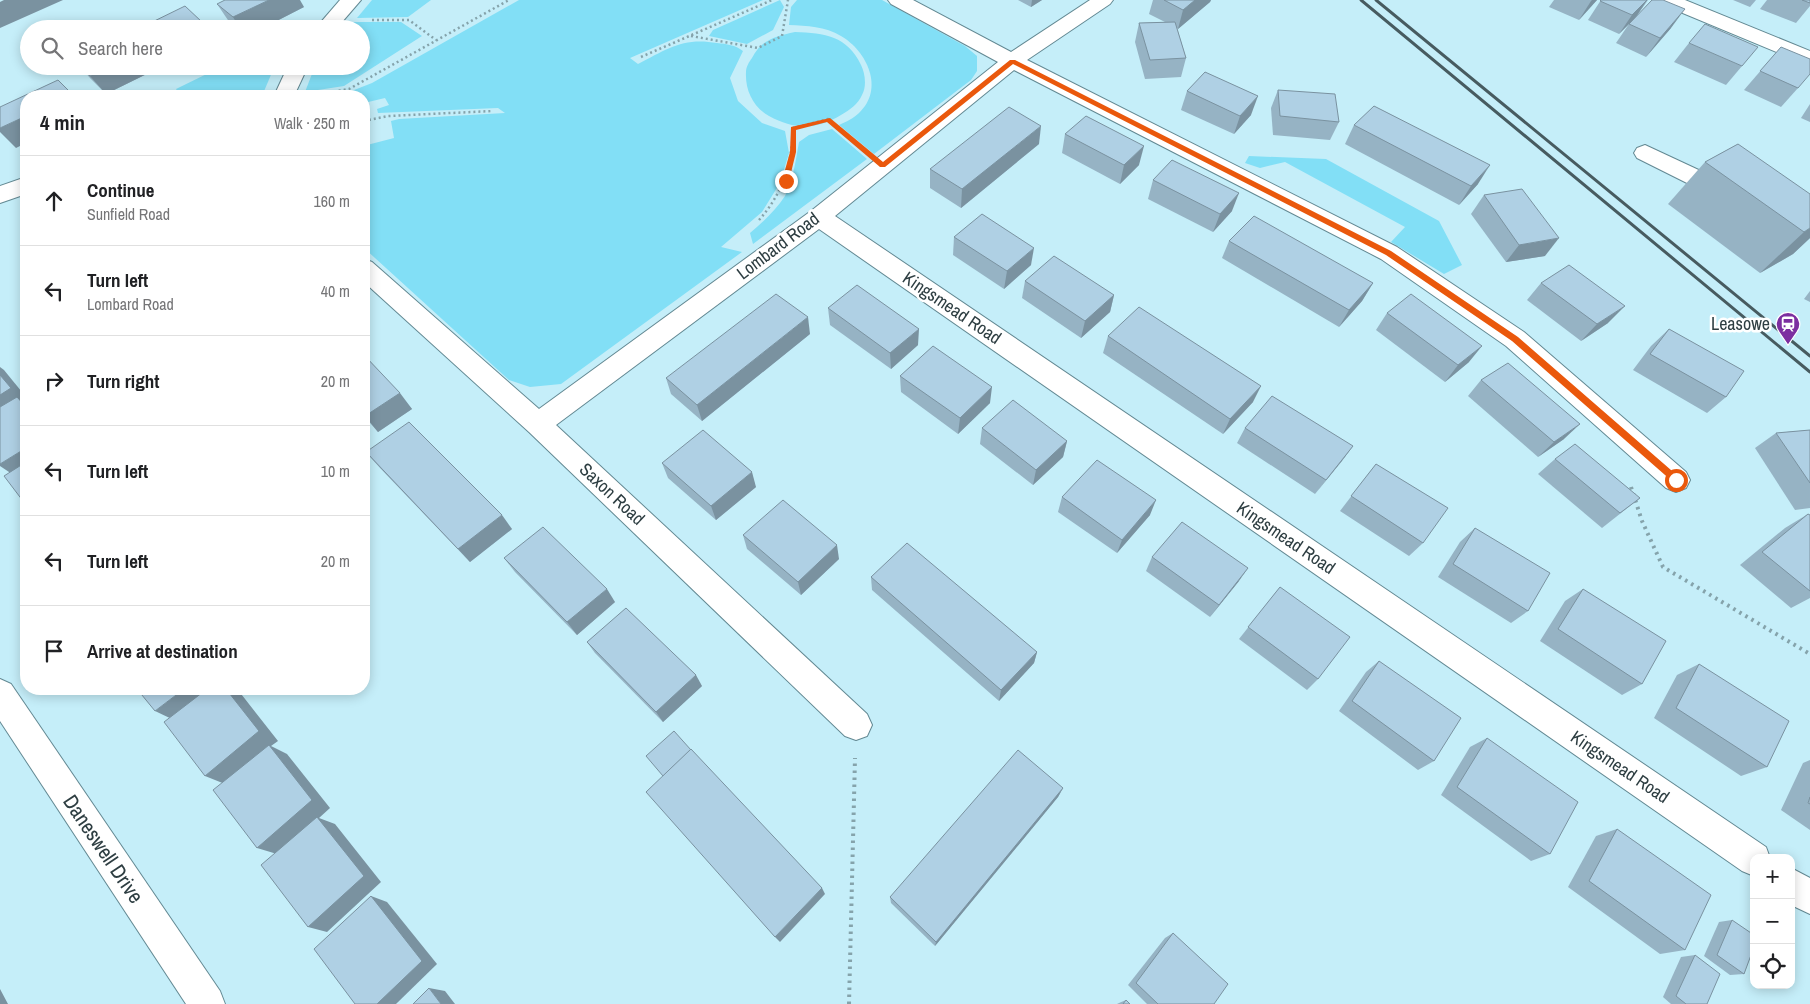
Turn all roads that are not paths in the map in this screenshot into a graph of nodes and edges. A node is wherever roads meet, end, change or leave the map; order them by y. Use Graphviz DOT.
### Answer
graph roads {
  1 [pos="352,0"];
  2 [pos="898,0"];
  3 [pos="1103,0"];
  4 [pos="1668,0"];
  5 [pos="333,20"];
  6 [pos="1810,59"];
  7 [pos="1012,61"];
  8 [pos="294,75"];
  9 [pos="287,90"];
  10 [pos="1646,152"];
  11 [pos="20,187"];
  12 [pos="0,195"];
  13 [pos="1741,200"];
  14 [pos="818,217"];
  15 [pos="370,273"];
  16 [pos="538,424"];
  17 [pos="1676,480"];
  18 [pos="0,694"];
  19 [pos="856,725"];
  20 [pos="1750,856"];
  21 [pos="1795,887"];
  22 [pos="1810,897"];
  23 [pos="207,1004"];
  1 -- 5 [label="street"];
  2 -- 7 [label="street"];
  3 -- 7 [label="street, Lombard Road"];
  4 -- 6 [label="street"];
  7 -- 14 [label="street, Lombard Road"];
  7 -- 17 [label="street"];
  8 -- 9 [label="street"];
  10 -- 13 [label="street"];
  11 -- 12 [label="street"];
  14 -- 16 [label="street, Lombard Road"];
  14 -- 20 [label="street, Kingsmead Road"];
  15 -- 16 [label="street, Saxon Road"];
  16 -- 19 [label="street, Saxon Road"];
  18 -- 23 [label="street, Daneswell Drive"];
  21 -- 22 [label="street"];
}
